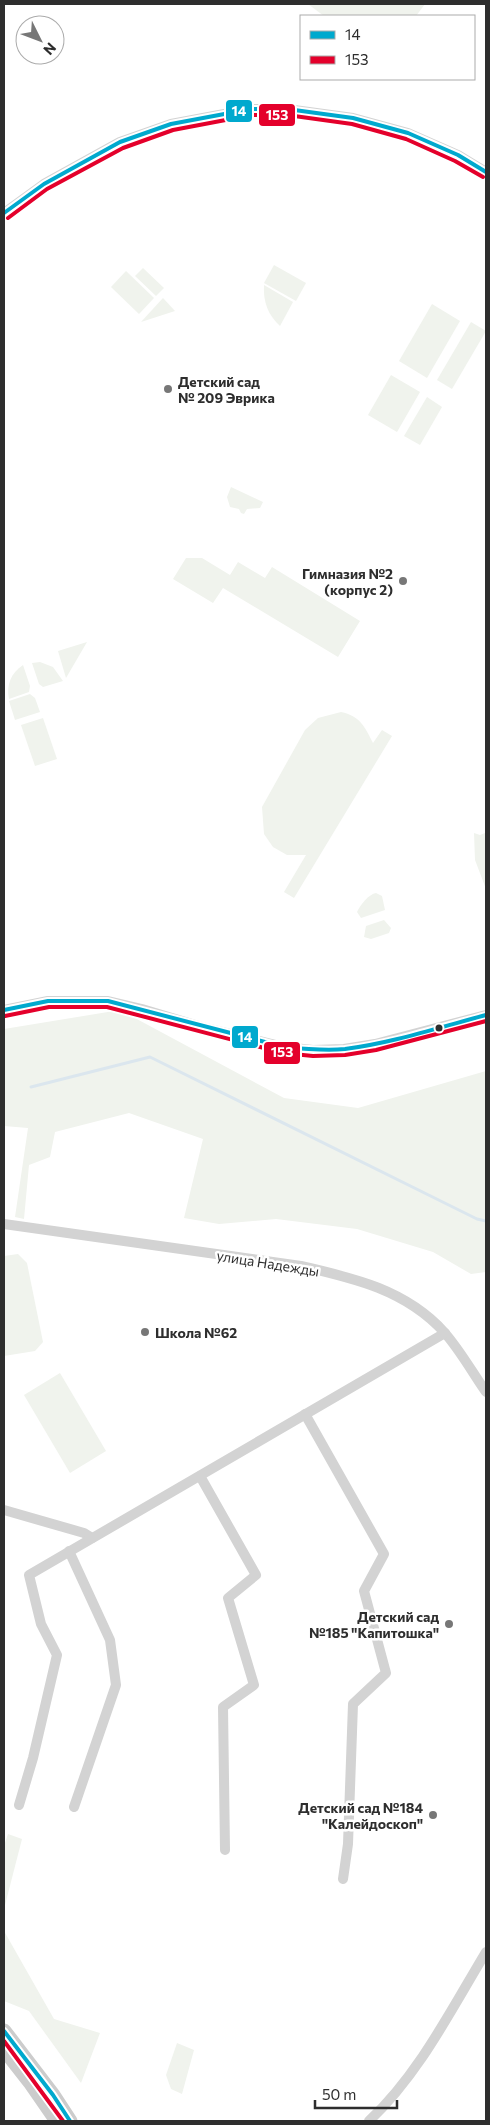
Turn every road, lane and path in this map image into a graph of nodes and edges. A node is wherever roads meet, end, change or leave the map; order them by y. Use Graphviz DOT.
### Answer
graph roads {
  1 [pos="486,172"];
  2 [pos="4,214"];
  3 [pos="4,1010"];
  4 [pos="486,1015"];
  5 [pos="4,1224"];
  6 [pos="445,1333"];
  7 [pos="486,1392"];
  8 [pos="305,1414"];
  9 [pos="200,1476"];
  10 [pos="4,1510"];
  11 [pos="92,1538"];
  12 [pos="70,1551"];
  13 [pos="19,1805"];
  14 [pos="74,1807"];
  15 [pos="224,1850"];
  16 [pos="343,1880"];
  17 [pos="486,1952"];
  18 [pos="4,2031"];
  19 [pos="4,2048"];
  20 [pos="57,2121"];
  21 [pos="70,2121"];
  22 [pos="369,2121"];
  1 -- 2 [label="street"];
  3 -- 4 [label="street"];
  5 -- 6 [label="street, улица Надежды"];
  6 -- 7 [label="street, улица Надежды"];
  6 -- 8 [label="street"];
  8 -- 9 [label="street"];
  8 -- 16 [label="street"];
  9 -- 11 [label="street"];
  9 -- 15 [label="street"];
  10 -- 11 [label="street"];
  11 -- 12 [label="street"];
  12 -- 13 [label="street"];
  12 -- 14 [label="street"];
  17 -- 22 [label="street"];
  18 -- 21 [label="main road"];
  19 -- 20 [label="main road"];
}
